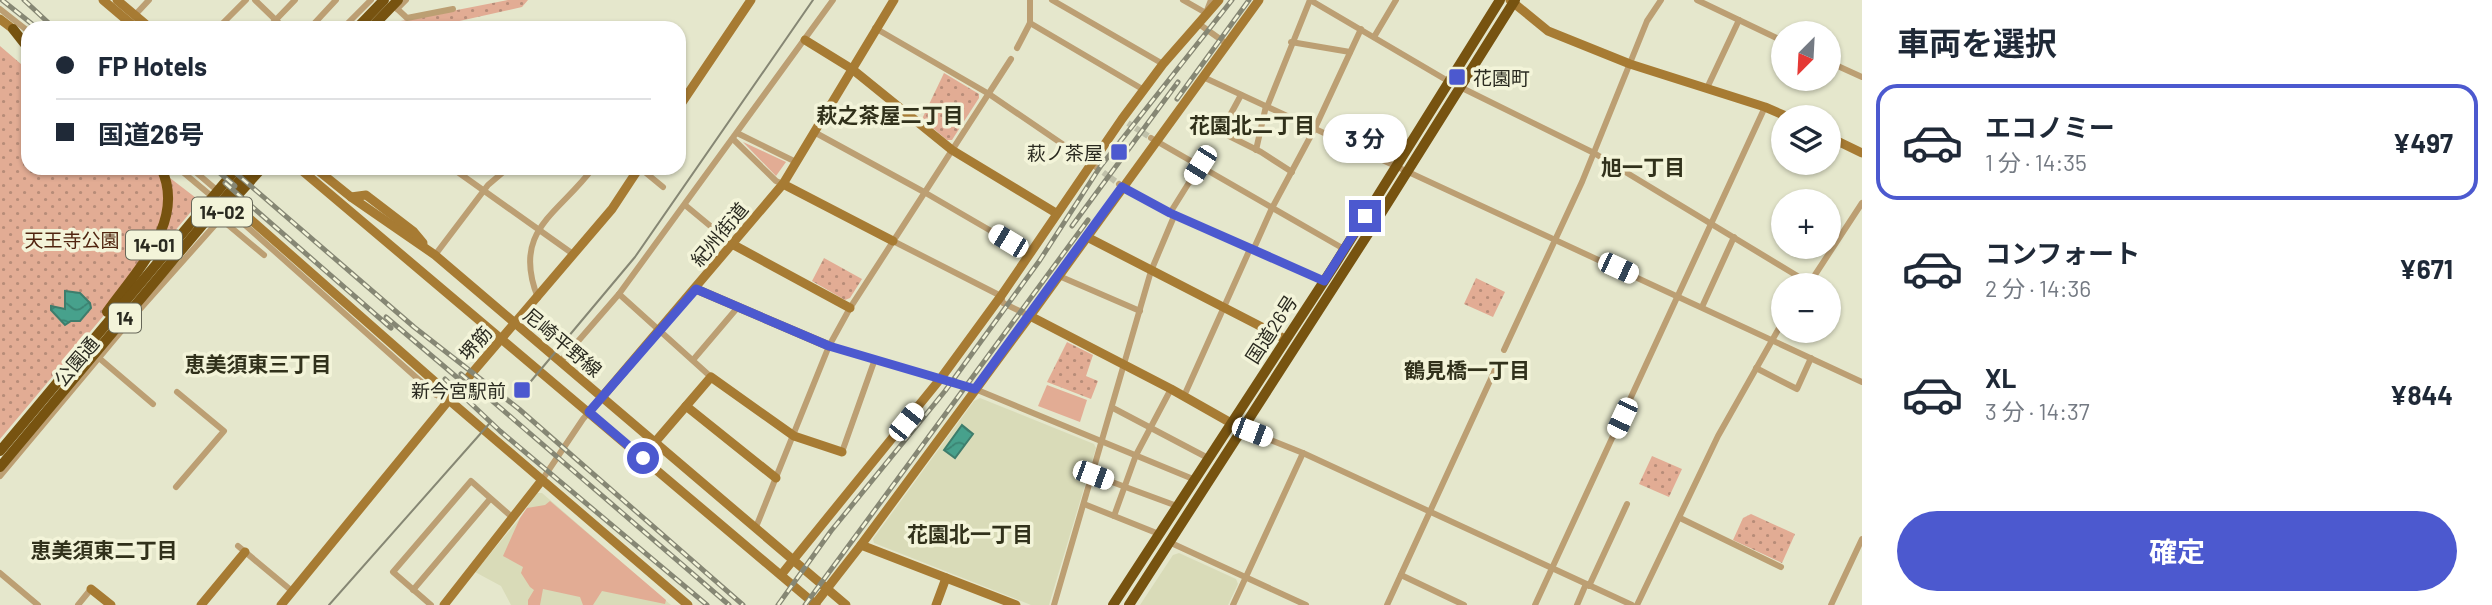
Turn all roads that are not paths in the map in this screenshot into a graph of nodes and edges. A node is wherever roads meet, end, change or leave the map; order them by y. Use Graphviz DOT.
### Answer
graph roads {
  1 [pos="103,0"];
  2 [pos="117,0"];
  3 [pos="149,0"];
  4 [pos="246,0"];
  5 [pos="255,0"];
  6 [pos="295,0"];
  7 [pos="336,0"];
  8 [pos="370,0"];
  9 [pos="386,0"];
  10 [pos="406,0"];
  11 [pos="751,0"];
  12 [pos="834,0"];
  13 [pos="894,0"];
  14 [pos="1030,0"];
  15 [pos="1052,0"];
  16 [pos="1183,0"];
  17 [pos="1211,0"];
  18 [pos="1219,0"];
  19 [pos="1259,0"];
  20 [pos="1310,0"];
  21 [pos="1385,0"];
  22 [pos="1500,0"];
  23 [pos="1661,0"];
  24 [pos="1697,0"];
  25 [pos="1512,1"];
  26 [pos="1394,2"];
  27 [pos="398,5"];
  28 [pos="0,9"];
  29 [pos="453,9"];
  30 [pos="1206,13"];
  31 [pos="135,15"];
  32 [pos="0,19"];
  33 [pos="276,20"];
  34 [pos="1739,20"];
  35 [pos="128,21"];
  36 [pos="142,21"];
  37 [pos="225,21"];
  38 [pos="316,21"];
  39 [pos="355,21"];
  40 [pos="359,21"];
  41 [pos="379,21"];
  42 [pos="1030,23"];
  43 [pos="1199,24"];
  44 [pos="21,26"];
  45 [pos="876,28"];
  46 [pos="13,29"];
  47 [pos="1362,29"];
  48 [pos="21,35"];
  49 [pos="1771,35"];
  50 [pos="1374,37"];
  51 [pos="21,39"];
  52 [pos="805,40"];
  53 [pos="1291,42"];
  54 [pos="1227,44"];
  55 [pos="1017,48"];
  56 [pos="1350,52"];
  57 [pos="1011,59"];
  58 [pos="1163,64"];
  59 [pos="1630,64"];
  60 [pos="1841,67"];
  61 [pos="852,69"];
  62 [pos="1203,77"];
  63 [pos="1862,77"];
  64 [pos="1448,81"];
  65 [pos="1459,87"];
  66 [pos="1707,88"];
  67 [pos="1144,90"];
  68 [pos="989,94"];
  69 [pos="1241,95"];
  70 [pos="686,97"];
  71 [pos="1266,107"];
  72 [pos="1765,107"];
  73 [pos="1771,110"];
  74 [pos="1315,128"];
  75 [pos="814,132"];
  76 [pos="735,136"];
  77 [pos="1154,139"];
  78 [pos="1841,143"];
  79 [pos="1841,146"];
  80 [pos="952,150"];
  81 [pos="1256,150"];
  82 [pos="1594,153"];
  83 [pos="1862,153"];
  84 [pos="1862,161"];
  85 [pos="796,162"];
  86 [pos="1200,165"];
  87 [pos="1092,166"];
  88 [pos="1396,167"];
  89 [pos="1292,172"];
  90 [pos="1407,172"];
  91 [pos="163,175"];
  92 [pos="188,175"];
  93 [pos="198,175"];
  94 [pos="231,175"];
  95 [pos="244,175"];
  96 [pos="256,175"];
  97 [pos="307,175"];
  98 [pos="324,175"];
  99 [pos="462,175"];
  100 [pos="500,175"];
  101 [pos="588,175"];
  102 [pos="635,175"];
  103 [pos="648,175"];
  104 [pos="783,184"];
  105 [pos="1120,186"];
  106 [pos="663,187"];
  107 [pos="485,192"];
  108 [pos="924,192"];
  109 [pos="1862,203"];
  110 [pos="685,205"];
  111 [pos="231,207"];
  112 [pos="1272,208"];
  113 [pos="1056,213"];
  114 [pos="1173,213"];
  115 [pos="221,219"];
  116 [pos="1710,223"];
  117 [pos="538,230"];
  118 [pos="1087,237"];
  119 [pos="1734,237"];
  120 [pos="1555,239"];
  121 [pos="893,241"];
  122 [pos="732,244"];
  123 [pos="1251,248"];
  124 [pos="1343,249"];
  125 [pos="180,253"];
  126 [pos="1029,253"];
  127 [pos="573,254"];
  128 [pos="264,255"];
  129 [pos="435,255"];
  130 [pos="1151,271"];
  131 [pos="1791,273"];
  132 [pos="1816,273"];
  133 [pos="1059,276"];
  134 [pos="1324,281"];
  135 [pos="696,289"];
  136 [pos="619,293"];
  137 [pos="1001,296"];
  138 [pos="1676,296"];
  139 [pos="538,298"];
  140 [pos="738,307"];
  141 [pos="1702,307"];
  142 [pos="850,308"];
  143 [pos="1223,308"];
  144 [pos="1140,311"];
  145 [pos="1030,316"];
  146 [pos="515,324"];
  147 [pos="660,331"];
  148 [pos="1285,339"];
  149 [pos="1771,339"];
  150 [pos="502,340"];
  151 [pos="1779,343"];
  152 [pos="829,346"];
  153 [pos="1504,350"];
  154 [pos="99,358"];
  155 [pos="1811,358"];
  156 [pos="875,359"];
  157 [pos="693,360"];
  158 [pos="560,362"];
  159 [pos="1125,365"];
  160 [pos="70,366"];
  161 [pos="1756,368"];
  162 [pos="1495,370"];
  163 [pos="711,377"];
  164 [pos="941,378"];
  165 [pos="1862,382"];
  166 [pos="975,389"];
  167 [pos="1171,389"];
  168 [pos="177,392"];
  169 [pos="1184,396"];
  170 [pos="602,397"];
  171 [pos="449,400"];
  172 [pos="153,404"];
  173 [pos="686,406"];
  174 [pos="1113,408"];
  175 [pos="589,412"];
  176 [pos="1231,423"];
  177 [pos="1150,428"];
  178 [pos="1243,429"];
  179 [pos="793,436"];
  180 [pos="656,441"];
  181 [pos="1103,442"];
  182 [pos="0,451"];
  183 [pos="842,452"];
  184 [pos="1303,453"];
  185 [pos="1136,455"];
  186 [pos="1208,458"];
  187 [pos="0,467"];
  188 [pos="1093,475"];
  189 [pos="0,476"];
  190 [pos="776,478"];
  191 [pos="1193,479"];
  192 [pos="542,480"];
  193 [pos="1125,486"];
  194 [pos="176,488"];
  195 [pos="490,499"];
  196 [pos="1084,504"];
  197 [pos="1627,504"];
  198 [pos="1177,506"];
  199 [pos="1430,511"];
  200 [pos="1114,516"];
  201 [pos="513,518"];
  202 [pos="1680,518"];
  203 [pos="756,527"];
  204 [pos="1159,534"];
  205 [pos="1862,539"];
  206 [pos="1170,542"];
  207 [pos="861,545"];
  208 [pos="242,549"];
  209 [pos="793,560"];
  210 [pos="1781,567"];
  211 [pos="1550,568"];
  212 [pos="0,573"];
  213 [pos="781,575"];
  214 [pos="1401,575"];
  215 [pos="1246,577"];
  216 [pos="946,578"];
  217 [pos="1588,585"];
  218 [pos="91,589"];
  219 [pos="827,589"];
  220 [pos="413,590"];
  221 [pos="292,591"];
  222 [pos="28,596"];
  223 [pos="22,604"];
  224 [pos="38,605"];
  225 [pos="78,605"];
  226 [pos="111,605"];
  227 [pos="201,605"];
  228 [pos="282,605"];
  229 [pos="431,605"];
  230 [pos="444,605"];
  231 [pos="688,605"];
  232 [pos="816,605"];
  233 [pos="846,605"];
  234 [pos="936,605"];
  235 [pos="1016,605"];
  236 [pos="1055,605"];
  237 [pos="1113,605"];
  238 [pos="1129,605"];
  239 [pos="1233,605"];
  240 [pos="1306,605"];
  241 [pos="1387,605"];
  242 [pos="1464,605"];
  243 [pos="1535,605"];
  244 [pos="1577,605"];
  245 [pos="1632,605"];
  246 [pos="1637,605"];
  247 [pos="1831,605"];
  1 -- 35 [label="street"];
  2 -- 31 [label="street"];
  3 -- 31 [label="street"];
  4 -- 37 [label="street"];
  5 -- 33 [label="street"];
  6 -- 33 [label="street"];
  7 -- 38 [label="street"];
  8 -- 39 [label="street"];
  9 -- 27 [label="street"];
  9 -- 40 [label="highway"];
  10 -- 27 [label="street"];
  11 -- 70 [label="street"];
  12 -- 52 [label="street"];
  13 -- 45 [label="street, 紀州街道"];
  14 -- 42 [label="street"];
  15 -- 58 [label="street"];
  16 -- 30 [label="street"];
  17 -- 30 [label="street"];
  18 -- 30 [label="street"];
  19 -- 54 [label="street"];
  20 -- 47 [label="street"];
  20 -- 53 [label="street"];
  21 -- 26 [label="street"];
  22 -- 64 [label="highway, 国道26号"];
  23 -- 59 [label="street"];
  24 -- 34 [label="street"];
  25 -- 59 [label="street"];
  25 -- 65 [label="highway, 国道26号"];
  26 -- 50 [label="street"];
  27 -- 29 [label="street"];
  27 -- 41 [label="highway"];
  28 -- 44 [label="street"];
  30 -- 43 [label="street"];
  31 -- 36 [label="street"];
  32 -- 46 [label="street"];
  34 -- 49 [label="street"];
  34 -- 66 [label="street"];
  42 -- 55 [label="street"];
  42 -- 67 [label="street"];
  43 -- 54 [label="street"];
  43 -- 58 [label="street"];
  45 -- 61 [label="street, 紀州街道"];
  45 -- 68 [label="street"];
  46 -- 48 [label="street"];
  46 -- 51 [label="highway"];
  47 -- 50 [label="street"];
  47 -- 56 [label="street"];
  50 -- 64 [label="street"];
  52 -- 61 [label="street"];
  52 -- 76 [label="street"];
  53 -- 56 [label="street"];
  53 -- 71 [label="street"];
  54 -- 62 [label="street"];
  56 -- 74 [label="street"];
  57 -- 68 [label="street"];
  58 -- 67 [label="street"];
  59 -- 66 [label="street"];
  59 -- 82 [label="street"];
  60 -- 63 [label="street"];
  61 -- 75 [label="street, 紀州街道"];
  61 -- 80 [label="street"];
  62 -- 69 [label="street"];
  62 -- 77 [label="street"];
  64 -- 88 [label="highway, 国道26号"];
  65 -- 82 [label="street"];
  65 -- 90 [label="highway, 国道26号"];
  66 -- 72 [label="street"];
  67 -- 87 [label="street"];
  68 -- 80 [label="street"];
  68 -- 87 [label="street"];
  69 -- 71 [label="street"];
  69 -- 81 [label="street"];
  71 -- 74 [label="street"];
  71 -- 81 [label="street"];
  72 -- 73 [label="street"];
  72 -- 116 [label="street"];
  74 -- 88 [label="street"];
  74 -- 89 [label="street"];
  75 -- 85 [label="street, 紀州街道"];
  75 -- 108 [label="street"];
  76 -- 85 [label="street"];
  76 -- 104 [label="street"];
  76 -- 110 [label="street"];
  77 -- 86 [label="street"];
  77 -- 105 [label="street"];
  78 -- 83 [label="street"];
  79 -- 84 [label="street"];
  80 -- 108 [label="street"];
  80 -- 113 [label="street"];
  81 -- 89 [label="street"];
  82 -- 116 [label="street"];
  82 -- 120 [label="street"];
  85 -- 104 [label="street, 紀州街道"];
  86 -- 112 [label="street"];
  86 -- 114 [label="street"];
  87 -- 113 [label="street"];
  88 -- 90 [label="street"];
  88 -- 124 [label="highway, 国道26号"];
  89 -- 112 [label="street"];
  90 -- 120 [label="street"];
  90 -- 178 [label="highway, 国道26号"];
  91 -- 160 [label="highway, 14-01"];
  92 -- 111 [label="street"];
  93 -- 111 [label="street"];
  94 -- 160 [label="highway, 14"];
  95 -- 125 [label="highway, 14"];
  96 -- 125 [label="highway, 14-02"];
  97 -- 150 [label="street, 尼崎平野線"];
  98 -- 129 [label="street, 尼崎平野線"];
  99 -- 107 [label="street"];
  100 -- 107 [label="street"];
  101 -- 117 [label="street"];
  102 -- 127 [label="street, 堺筋"];
  103 -- 106 [label="street"];
  104 -- 121 [label="street"];
  104 -- 122 [label="street, 紀州街道"];
  105 -- 114 [label="street"];
  105 -- 118 [label="street"];
  107 -- 117 [label="street"];
  107 -- 129 [label="street"];
  108 -- 121 [label="street"];
  108 -- 126 [label="street"];
  109 -- 132 [label="street"];
  110 -- 122 [label="street"];
  110 -- 136 [label="street"];
  111 -- 115 [label="street, 公園通"];
  111 -- 171 [label="street"];
  112 -- 123 [label="street"];
  112 -- 124 [label="street"];
  113 -- 126 [label="street"];
  114 -- 123 [label="street"];
  114 -- 130 [label="street"];
  115 -- 128 [label="street"];
  115 -- 154 [label="street, 公園通"];
  116 -- 119 [label="street"];
  116 -- 138 [label="street"];
  117 -- 127 [label="street"];
  117 -- 139 [label="street"];
  118 -- 130 [label="street"];
  118 -- 133 [label="street"];
  119 -- 131 [label="street"];
  119 -- 141 [label="street"];
  120 -- 138 [label="street"];
  120 -- 153 [label="street"];
  121 -- 137 [label="street"];
  121 -- 142 [label="street"];
  122 -- 135 [label="street, 紀州街道"];
  122 -- 142 [label="street"];
  123 -- 134 [label="street"];
  123 -- 143 [label="street"];
  124 -- 134 [label="highway, 国道26号"];
  125 -- 187 [label="highway, 14"];
  126 -- 137 [label="street"];
  127 -- 139 [label="street, 堺筋"];
  129 -- 146 [label="street, 尼崎平野線"];
  130 -- 143 [label="street"];
  130 -- 144 [label="street"];
  133 -- 144 [label="street"];
  133 -- 145 [label="street"];
  134 -- 148 [label="highway, 国道26号"];
  135 -- 140 [label="street"];
  135 -- 147 [label="street, 紀州街道"];
  136 -- 147 [label="street"];
  136 -- 158 [label="street"];
  137 -- 145 [label="street"];
  137 -- 164 [label="street"];
  138 -- 141 [label="street"];
  138 -- 211 [label="street"];
  139 -- 146 [label="street, 堺筋"];
  140 -- 152 [label="street"];
  140 -- 157 [label="street"];
  141 -- 149 [label="street"];
  142 -- 152 [label="street"];
  143 -- 148 [label="street"];
  143 -- 169 [label="street"];
  144 -- 159 [label="street"];
  145 -- 159 [label="street"];
  145 -- 166 [label="street"];
  146 -- 150 [label="street, 堺筋"];
  146 -- 158 [label="street, 尼崎平野線"];
  147 -- 157 [label="street"];
  147 -- 170 [label="street, 紀州街道"];
  148 -- 176 [label="highway, 国道26号"];
  149 -- 161 [label="street"];
  150 -- 171 [label="street, 堺筋"];
  150 -- 175 [label="street, 尼崎平野線"];
  151 -- 155 [label="street"];
  152 -- 156 [label="street"];
  152 -- 179 [label="street"];
  154 -- 172 [label="street"];
  154 -- 189 [label="street, 公園通"];
  155 -- 161 [label="street"];
  155 -- 165 [label="street"];
  156 -- 164 [label="street"];
  156 -- 183 [label="street"];
  157 -- 163 [label="street"];
  158 -- 170 [label="street, 尼崎平野線"];
  159 -- 167 [label="street"];
  159 -- 174 [label="street"];
  160 -- 182 [label="highway, 14"];
  161 -- 202 [label="street"];
  162 -- 199 [label="street"];
  163 -- 173 [label="street"];
  163 -- 179 [label="street"];
  164 -- 166 [label="street"];
  164 -- 209 [label="street"];
  166 -- 181 [label="street"];
  166 -- 207 [label="street"];
  167 -- 169 [label="street"];
  167 -- 177 [label="street"];
  168 -- 194 [label="street"];
  169 -- 176 [label="street"];
  170 -- 175 [label="street, 紀州街道"];
  170 -- 180 [label="street, 尼崎平野線"];
  171 -- 192 [label="street"];
  171 -- 221 [label="street, 堺筋"];
  173 -- 180 [label="street"];
  173 -- 190 [label="street"];
  174 -- 177 [label="street"];
  174 -- 181 [label="street"];
  175 -- 192 [label="street, 紀州街道"];
  175 -- 213 [label="street, 尼崎平野線"];
  176 -- 186 [label="highway, 国道26号"];
  177 -- 185 [label="street"];
  177 -- 186 [label="street"];
  178 -- 184 [label="street"];
  178 -- 206 [label="highway, 国道26号"];
  179 -- 183 [label="street"];
  179 -- 190 [label="street"];
  180 -- 203 [label="street, 尼崎平野線"];
  181 -- 185 [label="street"];
  181 -- 188 [label="street"];
  184 -- 199 [label="street"];
  184 -- 215 [label="street"];
  185 -- 191 [label="street"];
  185 -- 193 [label="street"];
  186 -- 191 [label="highway, 国道26号"];
  188 -- 193 [label="street"];
  188 -- 196 [label="street"];
  190 -- 203 [label="street"];
  191 -- 198 [label="highway, 国道26号"];
  192 -- 201 [label="street, 紀州街道"];
  192 -- 231 [label="street"];
  193 -- 198 [label="street"];
  193 -- 200 [label="street"];
  195 -- 201 [label="street"];
  195 -- 220 [label="street"];
  195 -- 220 [label="street"];
  196 -- 200 [label="street"];
  196 -- 236 [label="street"];
  197 -- 217 [label="street"];
  198 -- 204 [label="highway, 国道26号"];
  199 -- 211 [label="street"];
  199 -- 214 [label="street"];
  200 -- 204 [label="street"];
  201 -- 230 [label="street, 紀州街道"];
  202 -- 210 [label="street"];
  202 -- 246 [label="street"];
  203 -- 209 [label="street, 尼崎平野線"];
  204 -- 237 [label="highway, 国道26号"];
  205 -- 247 [label="street"];
  206 -- 215 [label="street"];
  206 -- 238 [label="highway, 国道26号"];
  207 -- 216 [label="street"];
  207 -- 219 [label="street"];
  208 -- 221 [label="street"];
  208 -- 227 [label="street"];
  209 -- 213 [label="street"];
  209 -- 219 [label="street, 尼崎平野線"];
  211 -- 217 [label="street"];
  211 -- 243 [label="street"];
  212 -- 222 [label="street"];
  213 -- 232 [label="street, 尼崎平野線"];
  214 -- 241 [label="street"];
  214 -- 242 [label="street"];
  215 -- 239 [label="street"];
  215 -- 240 [label="street"];
  216 -- 234 [label="street"];
  216 -- 235 [label="street"];
  217 -- 244 [label="street"];
  217 -- 245 [label="street"];
  218 -- 225 [label="street"];
  218 -- 226 [label="street"];
  219 -- 232 [label="street"];
  219 -- 233 [label="street, 尼崎平野線"];
  220 -- 229 [label="street"];
  221 -- 228 [label="street, 堺筋"];
  222 -- 223 [label="street"];
  222 -- 224 [label="street"];
}
